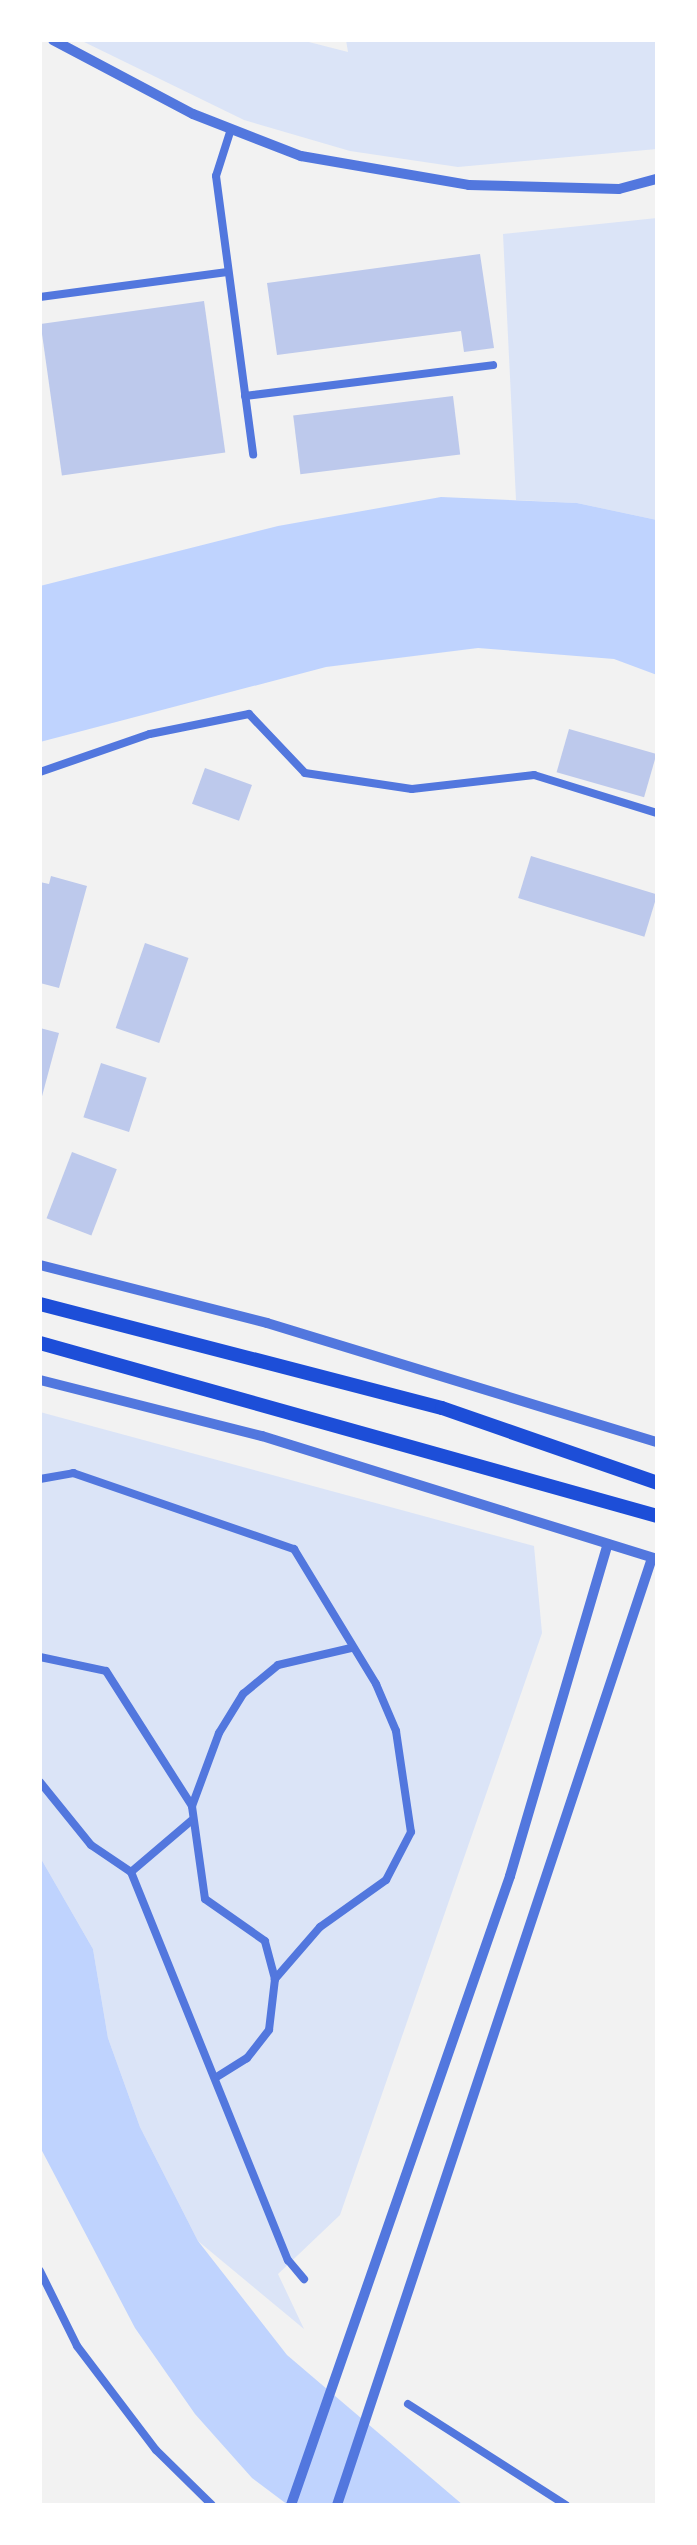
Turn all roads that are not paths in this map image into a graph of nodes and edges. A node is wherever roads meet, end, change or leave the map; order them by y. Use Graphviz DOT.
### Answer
graph roads {
  1 [pos="53,40"];
  2 [pos="231,129"];
  3 [pos="657,179"];
  4 [pos="227,272"];
  5 [pos="40,297"];
  6 [pos="493,365"];
  7 [pos="245,396"];
  8 [pos="253,455"];
  9 [pos="40,772"];
  10 [pos="657,813"];
  11 [pos="40,1265"];
  12 [pos="40,1304"];
  13 [pos="40,1343"];
  14 [pos="40,1380"];
  15 [pos="657,1442"];
  16 [pos="40,1479"];
  17 [pos="657,1483"];
  18 [pos="657,1516"];
  19 [pos="608,1544"];
  20 [pos="654,1559"];
  21 [pos="351,1648"];
  22 [pos="40,1657"];
  23 [pos="40,1782"];
  24 [pos="192,1806"];
  25 [pos="191,1821"];
  26 [pos="131,1872"];
  27 [pos="275,1979"];
  28 [pos="217,2077"];
  29 [pos="40,2271"];
  30 [pos="304,2279"];
  31 [pos="408,2404"];
  32 [pos="212,2505"];
  33 [pos="291,2505"];
  34 [pos="337,2505"];
  35 [pos="566,2505"];
  1 -- 2 [label="street"];
  2 -- 3 [label="street"];
  2 -- 4 [label="street"];
  4 -- 5 [label="street"];
  4 -- 7 [label="street"];
  6 -- 7 [label="street"];
  7 -- 8 [label="street"];
  9 -- 10 [label="street"];
  11 -- 15 [label="street"];
  12 -- 17 [label="main road"];
  13 -- 18 [label="main road"];
  14 -- 19 [label="street"];
  16 -- 21 [label="street"];
  19 -- 20 [label="street"];
  19 -- 33 [label="street"];
  20 -- 34 [label="street"];
  21 -- 24 [label="street"];
  21 -- 27 [label="street"];
  22 -- 24 [label="street"];
  23 -- 26 [label="street"];
  24 -- 25 [label="street"];
  25 -- 26 [label="street"];
  25 -- 27 [label="street"];
  26 -- 28 [label="street"];
  27 -- 28 [label="street"];
  28 -- 30 [label="street"];
  29 -- 32 [label="street"];
  31 -- 35 [label="street"];
}
